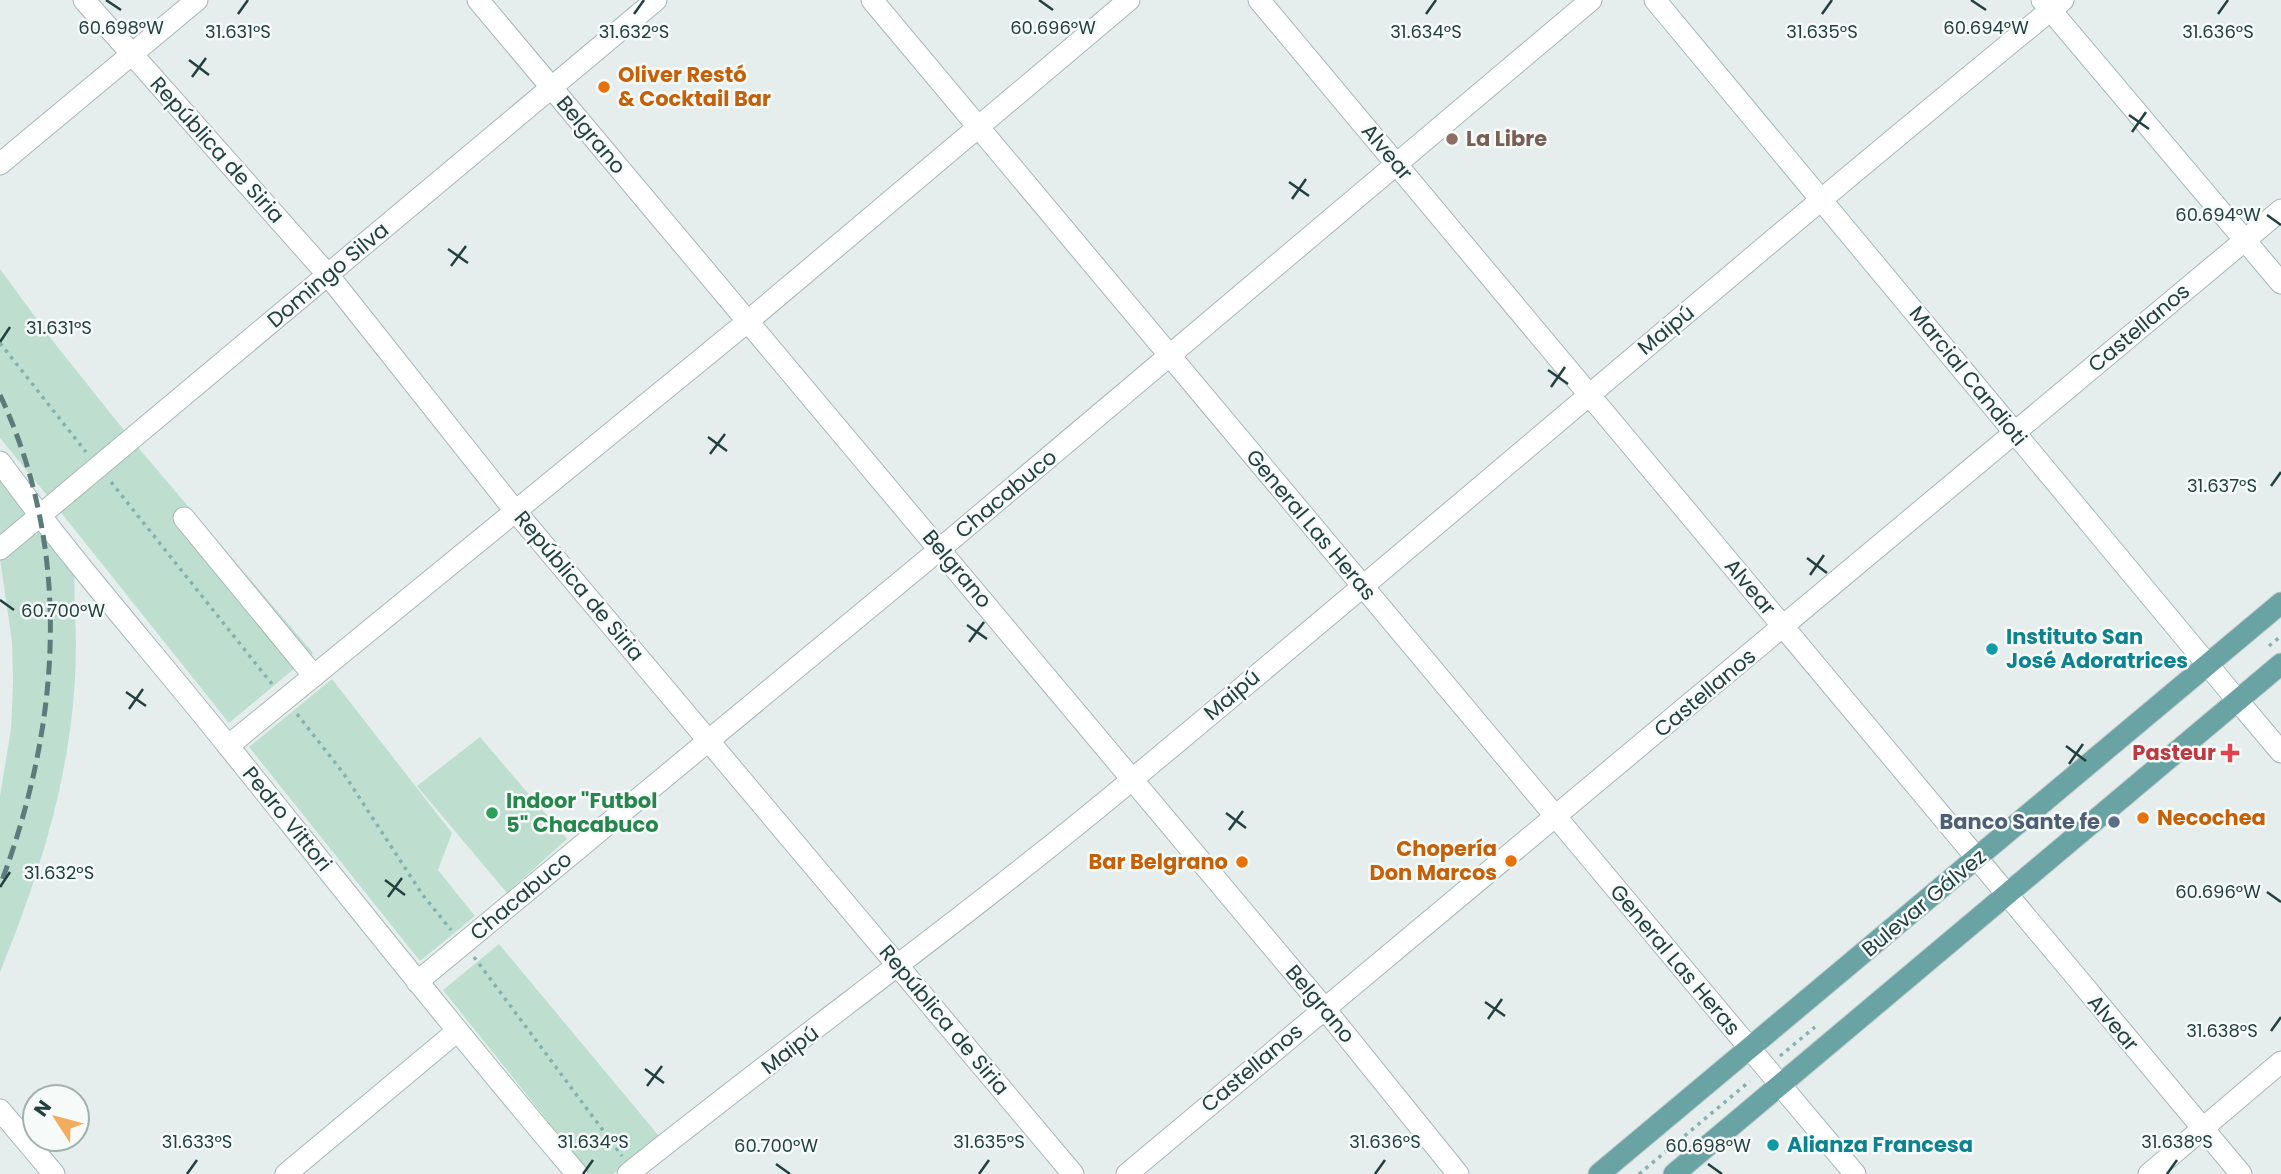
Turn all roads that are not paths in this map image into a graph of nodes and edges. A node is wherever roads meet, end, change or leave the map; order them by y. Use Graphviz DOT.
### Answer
graph roads {
  1 [pos="85,0"];
  2 [pos="197,0"];
  3 [pos="478,0"];
  4 [pos="656,0"];
  5 [pos="872,0"];
  6 [pos="1129,0"];
  7 [pos="1259,0"];
  8 [pos="1591,0"];
  9 [pos="1655,0"];
  10 [pos="2052,3"];
  11 [pos="132,56"];
  12 [pos="552,88"];
  13 [pos="979,127"];
  14 [pos="0,164"];
  15 [pos="1398,165"];
  16 [pos="1824,200"];
  17 [pos="2281,210"];
  18 [pos="2244,240"];
  19 [pos="328,275"];
  20 [pos="2281,283"];
  21 [pos="747,322"];
  22 [pos="1170,356"];
  23 [pos="1588,395"];
  24 [pos="2014,432"];
  25 [pos="0,462"];
  26 [pos="516,512"];
  27 [pos="40,516"];
  28 [pos="184,518"];
  29 [pos="0,549"];
  30 [pos="940,549"];
  31 [pos="1362,585"];
  32 [pos="2281,603"];
  33 [pos="1784,626"];
  34 [pos="2281,664"];
  35 [pos="2207,665"];
  36 [pos="314,676"];
  37 [pos="2237,700"];
  38 [pos="708,740"];
  39 [pos="228,746"];
  40 [pos="2281,752"];
  41 [pos="1132,780"];
  42 [pos="1556,817"];
  43 [pos="1976,859"];
  44 [pos="2007,897"];
  45 [pos="899,967"];
  46 [pos="417,982"];
  47 [pos="1324,1008"];
  48 [pos="456,1032"];
  49 [pos="1750,1050"];
  50 [pos="2281,1062"];
  51 [pos="1782,1084"];
  52 [pos="0,1110"];
  53 [pos="2203,1130"];
  54 [pos="630,1172"];
  55 [pos="54,1174"];
  56 [pos="286,1174"];
  57 [pos="577,1174"];
  58 [pos="1073,1174"];
  59 [pos="1127,1174"];
  60 [pos="1458,1174"];
  61 [pos="1599,1174"];
  62 [pos="1674,1174"];
  63 [pos="1854,1174"];
  64 [pos="2149,1174"];
  65 [pos="2241,1174"];
  1 -- 11 [label="street, República de Siria"];
  2 -- 11 [label="street"];
  3 -- 12 [label="street, Belgrano"];
  4 -- 12 [label="street, Domingo Silva"];
  5 -- 13 [label="street, General Las Heras"];
  6 -- 13 [label="street"];
  7 -- 15 [label="street, Alvear"];
  8 -- 15 [label="street, Chacabuco"];
  9 -- 16 [label="street, Marcial Candioti"];
  10 -- 16 [label="street, Maipú"];
  10 -- 18 [label="street"];
  11 -- 14 [label="street"];
  11 -- 19 [label="street, República de Siria"];
  12 -- 19 [label="street, Domingo Silva"];
  12 -- 21 [label="street, Belgrano"];
  13 -- 21 [label="street"];
  13 -- 22 [label="street, General Las Heras"];
  15 -- 22 [label="street, Chacabuco"];
  15 -- 23 [label="street, Alvear"];
  16 -- 23 [label="street, Maipú"];
  16 -- 24 [label="street, Marcial Candioti"];
  17 -- 18 [label="street, Castellanos"];
  18 -- 20 [label="street"];
  18 -- 24 [label="street, Castellanos"];
  19 -- 26 [label="street, República de Siria"];
  19 -- 27 [label="street, Domingo Silva"];
  21 -- 26 [label="street"];
  21 -- 30 [label="street, Belgrano"];
  22 -- 30 [label="street, Chacabuco"];
  22 -- 31 [label="street, General Las Heras"];
  23 -- 31 [label="street, Maipú"];
  23 -- 33 [label="street, Alvear"];
  24 -- 33 [label="street, Castellanos"];
  24 -- 35 [label="street, Marcial Candioti"];
  25 -- 27 [label="street, Pedro Vittori"];
  26 -- 36 [label="street"];
  26 -- 38 [label="street, República de Siria"];
  27 -- 29 [label="street, Domingo Silva"];
  27 -- 39 [label="street, Pedro Vittori"];
  28 -- 36 [label="street"];
  30 -- 38 [label="street, Chacabuco"];
  30 -- 41 [label="street, Belgrano"];
  31 -- 41 [label="street, Maipú"];
  31 -- 42 [label="street, General Las Heras"];
  32 -- 35 [label="main road, Bulevar Gálvez"];
  33 -- 42 [label="street, Castellanos"];
  33 -- 43 [label="street, Alvear"];
  34 -- 37 [label="main road"];
  35 -- 37 [label="street, Marcial Candioti"];
  35 -- 43 [label="main road, Bulevar Gálvez"];
  36 -- 39 [label="street"];
  37 -- 40 [label="street, Marcial Candioti"];
  37 -- 44 [label="main road"];
  38 -- 45 [label="street, República de Siria"];
  38 -- 46 [label="street, Chacabuco"];
  39 -- 46 [label="street, Pedro Vittori"];
  41 -- 45 [label="street, Maipú"];
  41 -- 47 [label="street, Belgrano"];
  42 -- 47 [label="street, Castellanos"];
  42 -- 49 [label="street, General Las Heras"];
  43 -- 44 [label="street, Alvear"];
  43 -- 49 [label="main road, Bulevar Gálvez"];
  44 -- 51 [label="main road"];
  44 -- 53 [label="street, Alvear"];
  45 -- 54 [label="street, Maipú"];
  45 -- 58 [label="street, República de Siria"];
  46 -- 48 [label="street, Pedro Vittori"];
  47 -- 59 [label="street, Castellanos"];
  47 -- 60 [label="street, Belgrano"];
  48 -- 56 [label="street"];
  48 -- 57 [label="street, Pedro Vittori"];
  49 -- 51 [label="street, General Las Heras"];
  49 -- 61 [label="main road, Bulevar Gálvez"];
  50 -- 53 [label="street"];
  51 -- 62 [label="main road"];
  51 -- 63 [label="street, General Las Heras"];
  52 -- 55 [label="street"];
  53 -- 64 [label="street"];
  53 -- 65 [label="street, Alvear"];
}
